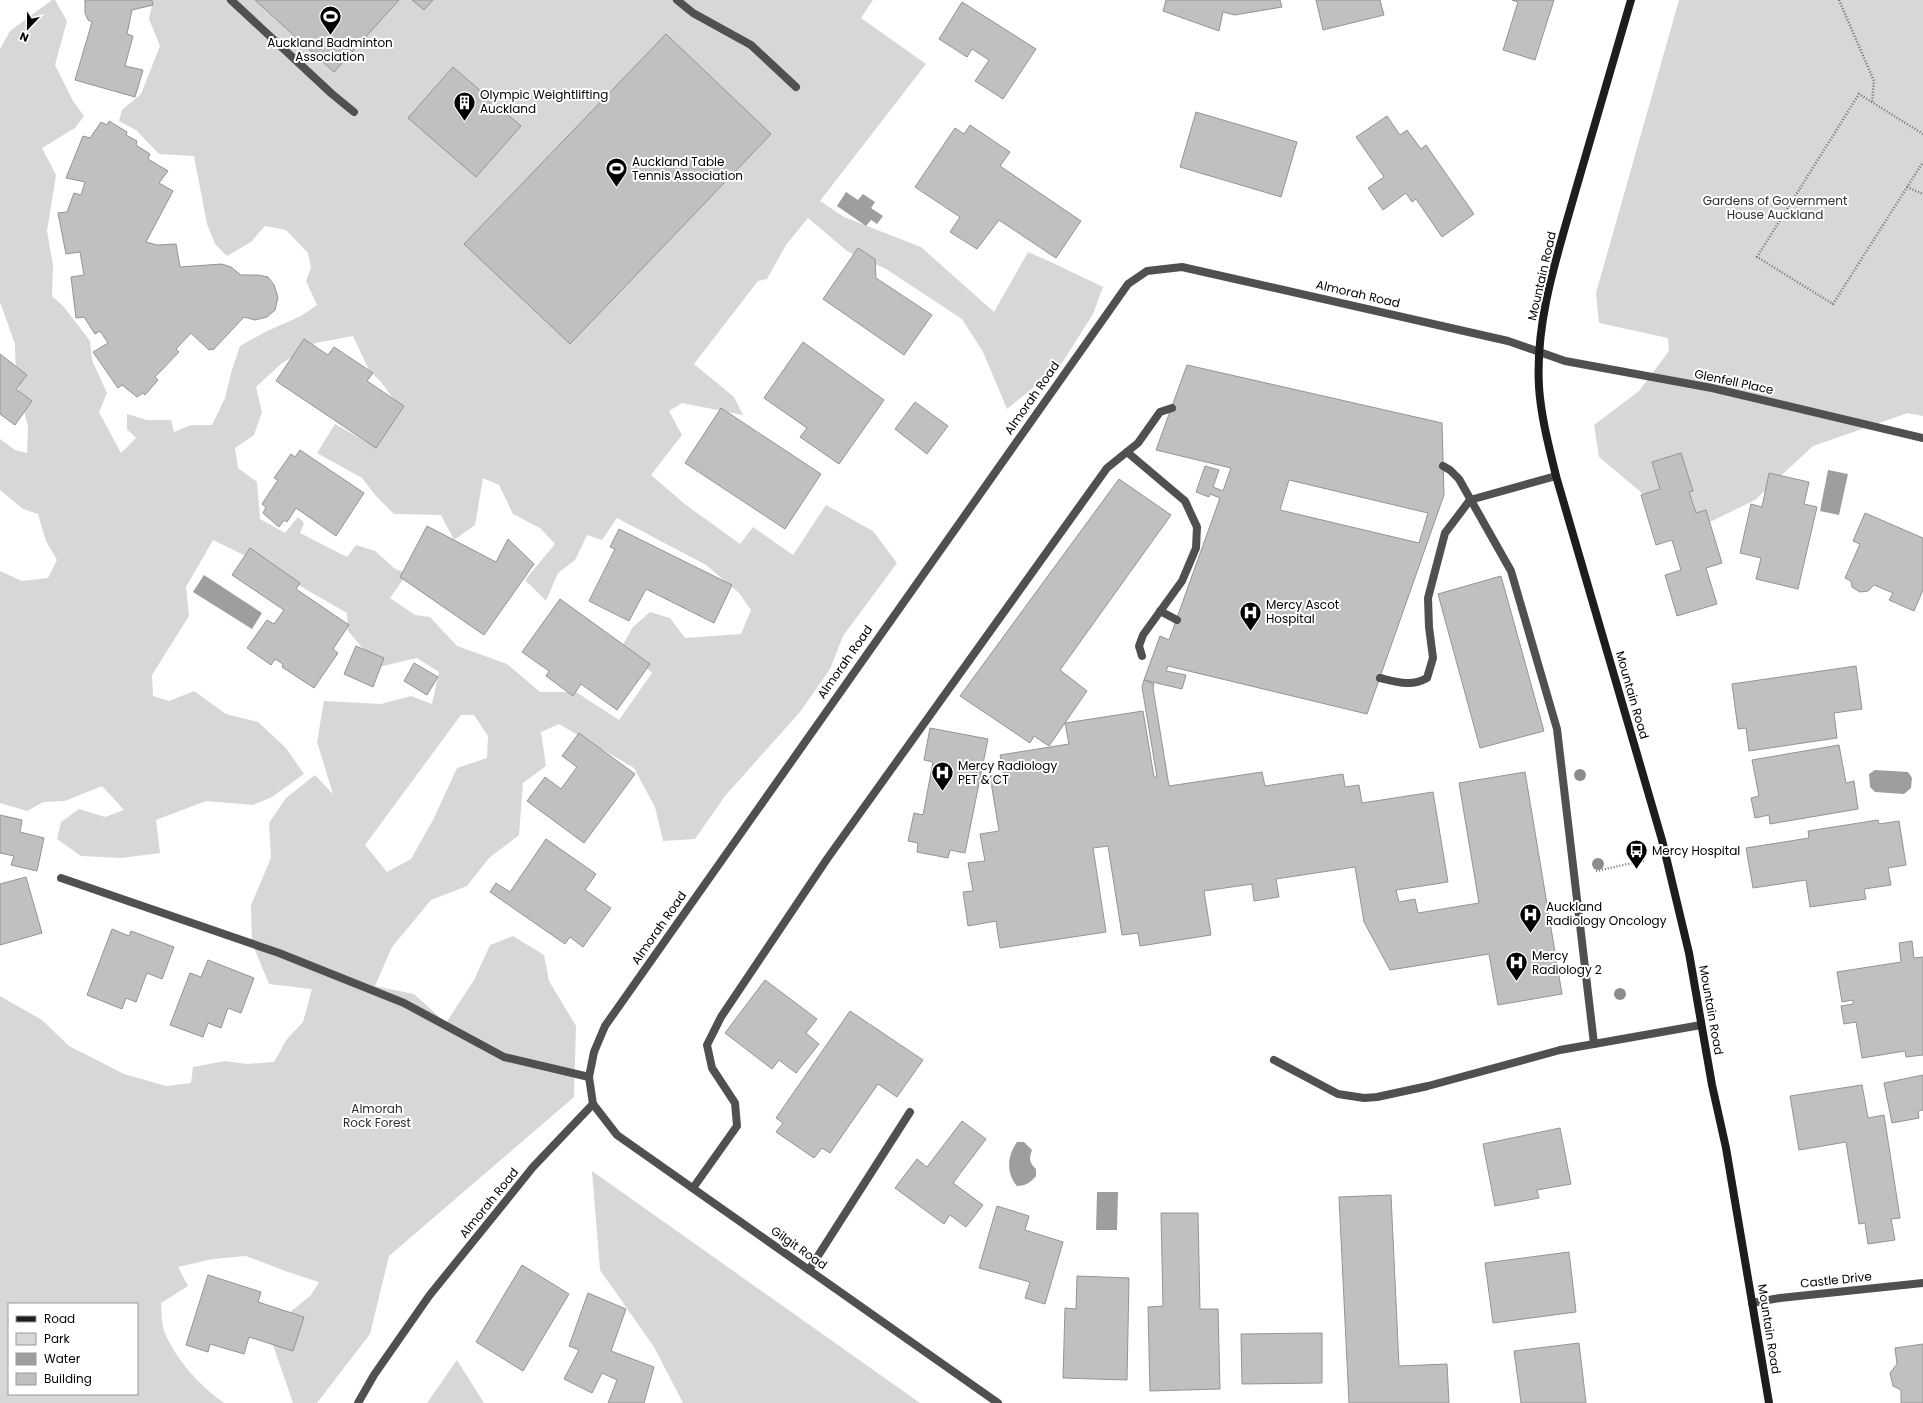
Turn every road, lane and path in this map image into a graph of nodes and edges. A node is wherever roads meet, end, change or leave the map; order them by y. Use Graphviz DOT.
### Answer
graph roads {
  1 [pos="231,0"];
  2 [pos="677,0"];
  3 [pos="1631,0"];
  4 [pos="1839,0"];
  5 [pos="796,87"];
  6 [pos="1872,102"];
  7 [pos="354,112"];
  8 [pos="1923,134"];
  9 [pos="1923,162"];
  10 [pos="1907,187"];
  11 [pos="1923,194"];
  12 [pos="1539,352"];
  13 [pos="1172,408"];
  14 [pos="1923,438"];
  15 [pos="1127,452"];
  16 [pos="1443,466"];
  17 [pos="1556,476"];
  18 [pos="1470,500"];
  19 [pos="1160,611"];
  20 [pos="1177,620"];
  21 [pos="1142,656"];
  22 [pos="1380,678"];
  23 [pos="1666,856"];
  24 [pos="1574,875"];
  25 [pos="61,878"];
  26 [pos="1701,1025"];
  27 [pos="1594,1044"];
  28 [pos="1274,1060"];
  29 [pos="589,1077"];
  30 [pos="593,1104"];
  31 [pos="910,1112"];
  32 [pos="693,1188"];
  33 [pos="808,1270"];
  34 [pos="1923,1283"];
  35 [pos="1752,1303"];
  36 [pos="358,1403"];
  37 [pos="998,1403"];
  38 [pos="1769,1403"];
  1 -- 7 [label="street"];
  2 -- 5 [label="street"];
  3 -- 12 [label="main road, Mountain Road"];
  4 -- 6 [label="path"];
  6 -- 8 [label="path"];
  6 -- 10 [label="path"];
  9 -- 10 [label="path"];
  10 -- 11 [label="path"];
  12 -- 14 [label="street, Glenfell Place"];
  12 -- 17 [label="main road, Mountain Road"];
  12 -- 29 [label="street, Almorah Road"];
  13 -- 15 [label="street"];
  15 -- 19 [label="street"];
  15 -- 32 [label="street"];
  16 -- 18 [label="street"];
  17 -- 18 [label="street"];
  17 -- 23 [label="main road, Mountain Road"];
  18 -- 22 [label="street"];
  18 -- 24 [label="street"];
  19 -- 20 [label="street"];
  19 -- 21 [label="street"];
  23 -- 24 [label="path"];
  23 -- 26 [label="main road, Mountain Road"];
  24 -- 27 [label="street"];
  25 -- 29 [label="street"];
  26 -- 27 [label="street"];
  26 -- 35 [label="main road, Mountain Road"];
  27 -- 28 [label="street"];
  29 -- 30 [label="street, Almorah Road"];
  30 -- 32 [label="street, Gilgit Road"];
  30 -- 36 [label="street, Almorah Road"];
  31 -- 33 [label="street"];
  32 -- 33 [label="street, Gilgit Road"];
  33 -- 37 [label="street, Gilgit Road"];
  34 -- 35 [label="street, Castle Drive"];
  35 -- 38 [label="main road, Mountain Road"];
}
